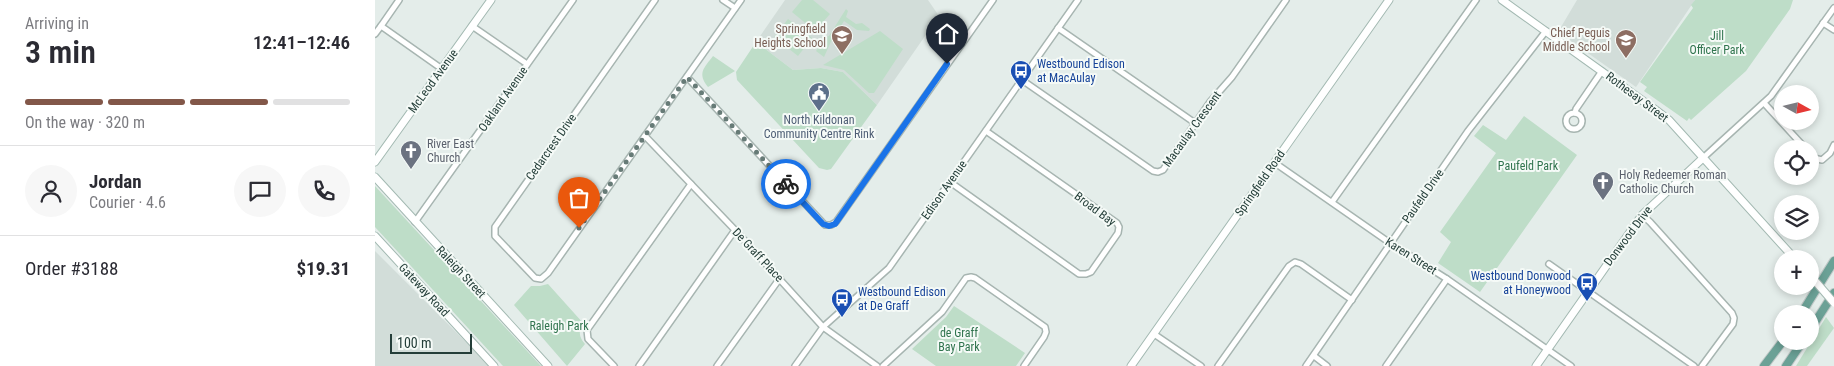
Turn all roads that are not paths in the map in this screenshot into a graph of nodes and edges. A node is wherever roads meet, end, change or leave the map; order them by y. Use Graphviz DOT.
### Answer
graph roads {
  1 [pos="399,0"];
  2 [pos="491,0"];
  3 [pos="573,0"];
  4 [pos="655,0"];
  5 [pos="723,0"];
  6 [pos="741,0"];
  7 [pos="993,0"];
  8 [pos="1078,0"];
  9 [pos="1286,0"];
  10 [pos="1389,0"];
  11 [pos="1476,0"];
  12 [pos="1501,0"];
  13 [pos="735,8"];
  14 [pos="1834,8"];
  15 [pos="1823,23"];
  16 [pos="381,26"];
  17 [pos="472,26"];
  18 [pos="1058,28"];
  19 [pos="1834,30"];
  20 [pos="1546,31"];
  21 [pos="375,34"];
  22 [pos="527,64"];
  23 [pos="442,70"];
  24 [pos="1602,71"];
  25 [pos="687,77"];
  26 [pos="1022,80"];
  27 [pos="1764,102"];
  28 [pos="1575,113"];
  29 [pos="1195,123"];
  30 [pos="985,131"];
  31 [pos="645,136"];
  32 [pos="1798,140"];
  33 [pos="1834,145"];
  34 [pos="1703,158"];
  35 [pos="1819,159"];
  36 [pos="375,162"];
  37 [pos="1275,162"];
  38 [pos="375,177"];
  39 [pos="950,182"];
  40 [pos="691,184"];
  41 [pos="1332,202"];
  42 [pos="1642,215"];
  43 [pos="415,222"];
  44 [pos="735,230"];
  45 [pos="375,236"];
  46 [pos="1390,243"];
  47 [pos="1787,250"];
  48 [pos="1834,261"];
  49 [pos="1549,264"];
  50 [pos="780,278"];
  51 [pos="1447,279"];
  52 [pos="1819,286"];
  53 [pos="1589,291"];
  54 [pos="1834,293"];
  55 [pos="1352,300"];
  56 [pos="1834,302"];
  57 [pos="1807,305"];
  58 [pos="1819,316"];
  59 [pos="823,327"];
  60 [pos="1153,334"];
  61 [pos="1547,350"];
  62 [pos="1776,350"];
  63 [pos="1797,350"];
  64 [pos="1314,356"];
  65 [pos="494,366"];
  66 [pos="548,366"];
  67 [pos="614,366"];
  68 [pos="639,366"];
  69 [pos="717,366"];
  70 [pos="795,366"];
  71 [pos="877,366"];
  72 [pos="883,366"];
  73 [pos="1024,366"];
  74 [pos="1131,366"];
  75 [pos="1201,366"];
  76 [pos="1218,366"];
  77 [pos="1306,366"];
  78 [pos="1327,366"];
  79 [pos="1386,366"];
  80 [pos="1536,366"];
  81 [pos="1571,366"];
  82 [pos="1694,366"];
  83 [pos="1702,366"];
  84 [pos="1764,366"];
  85 [pos="1785,366"];
  1 -- 16 [label="street"];
  2 -- 17 [label="street, McLeod Avenue"];
  3 -- 22 [label="street, Oakland Avenue"];
  4 -- 31 [label="street, Cedarcrest Drive"];
  5 -- 13 [label="street"];
  6 -- 13 [label="street"];
  7 -- 25 [label="street"];
  8 -- 18 [label="street, Edison Avenue"];
  9 -- 29 [label="street, Macaulay Crescent"];
  10 -- 37 [label="street, Springfield Road"];
  11 -- 41 [label="street"];
  12 -- 20 [label="street, Rothesay Street"];
  13 -- 25 [label="street"];
  14 -- 15 [label="street, Donwood Drive"];
  15 -- 19 [label="street"];
  15 -- 27 [label="street, Donwood Drive"];
  16 -- 21 [label="street"];
  16 -- 23 [label="street"];
  17 -- 22 [label="street"];
  17 -- 23 [label="street, McLeod Avenue"];
  18 -- 26 [label="street, Edison Avenue"];
  18 -- 29 [label="street"];
  20 -- 24 [label="street, Rothesay Street"];
  20 -- 46 [label="street, Paufeld Drive"];
  22 -- 43 [label="street, Oakland Avenue"];
  23 -- 36 [label="street, McLeod Avenue"];
  24 -- 28 [label="street"];
  24 -- 34 [label="street, Rothesay Street"];
  25 -- 31 [label="street"];
  26 -- 29 [label="street, Macaulay Crescent"];
  26 -- 30 [label="street, Edison Avenue"];
  27 -- 32 [label="street"];
  27 -- 34 [label="street, Donwood Drive"];
  30 -- 39 [label="street, Edison Avenue"];
  30 -- 39 [label="street, Broad Bay"];
  31 -- 40 [label="street, De Graff Place"];
  33 -- 35 [label="street"];
  34 -- 42 [label="street, Donwood Drive"];
  34 -- 47 [label="street, Rothesay Street"];
  37 -- 41 [label="street, Karen Street"];
  37 -- 60 [label="street, Springfield Road"];
  38 -- 43 [label="street, Raleigh Street"];
  39 -- 59 [label="street, Edison Avenue"];
  40 -- 44 [label="street, De Graff Place"];
  40 -- 67 [label="street"];
  41 -- 46 [label="street, Karen Street"];
  42 -- 53 [label="street, Donwood Drive"];
  42 -- 83 [label="street"];
  43 -- 66 [label="street, Raleigh Street"];
  44 -- 50 [label="street, De Graff Place"];
  44 -- 68 [label="street"];
  45 -- 65 [label="street, Gateway Road"];
  46 -- 51 [label="street, Karen Street"];
  46 -- 55 [label="street, Paufeld Drive"];
  48 -- 57 [label="main road"];
  49 -- 53 [label="street"];
  50 -- 59 [label="street, De Graff Place"];
  50 -- 69 [label="street"];
  51 -- 61 [label="street, Karen Street"];
  51 -- 79 [label="street"];
  52 -- 56 [label="street, bridge"];
  53 -- 61 [label="street, Donwood Drive"];
  53 -- 82 [label="street"];
  54 -- 58 [label="main road"];
  55 -- 64 [label="street, Paufeld Drive"];
  55 -- 76 [label="street"];
  59 -- 70 [label="street, Edison Avenue"];
  59 -- 71 [label="street, De Graff Place"];
  60 -- 74 [label="street, Springfield Road"];
  60 -- 75 [label="street"];
  61 -- 80 [label="street, Donwood Drive"];
  61 -- 81 [label="street, Karen Street"];
  62 -- 84 [label="main road"];
  63 -- 85 [label="main road"];
  64 -- 77 [label="street, Paufeld Drive"];
  64 -- 78 [label="street"];
  72 -- 73 [label="street"];
}
